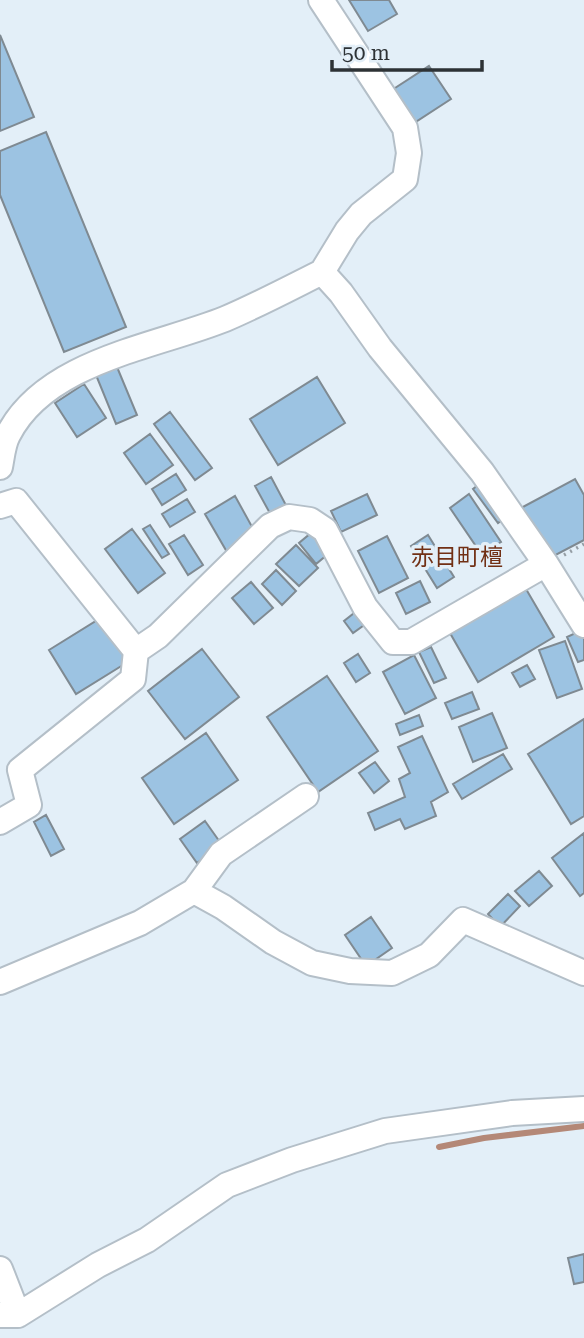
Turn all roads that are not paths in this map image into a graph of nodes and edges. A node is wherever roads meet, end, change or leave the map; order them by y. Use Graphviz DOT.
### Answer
graph roads {
  1 [pos="321,0"];
  2 [pos="322,272"];
  3 [pos="0,467"];
  4 [pos="8,504"];
  5 [pos="546,564"];
  6 [pos="584,625"];
  7 [pos="136,651"];
  8 [pos="306,796"];
  9 [pos="0,822"];
  10 [pos="194,891"];
  11 [pos="584,973"];
  12 [pos="0,982"];
  13 [pos="584,1109"];
  14 [pos="0,1269"];
  15 [pos="9,1315"];
  1 -- 2 [label="street"];
  2 -- 3 [label="street"];
  2 -- 5 [label="street"];
  3 -- 4 [label="street"];
  4 -- 7 [label="street"];
  5 -- 6 [label="street"];
  5 -- 7 [label="street"];
  7 -- 9 [label="street"];
  8 -- 10 [label="street"];
  10 -- 11 [label="street"];
  10 -- 12 [label="street"];
  13 -- 15 [label="street"];
  14 -- 15 [label="street"];
}
